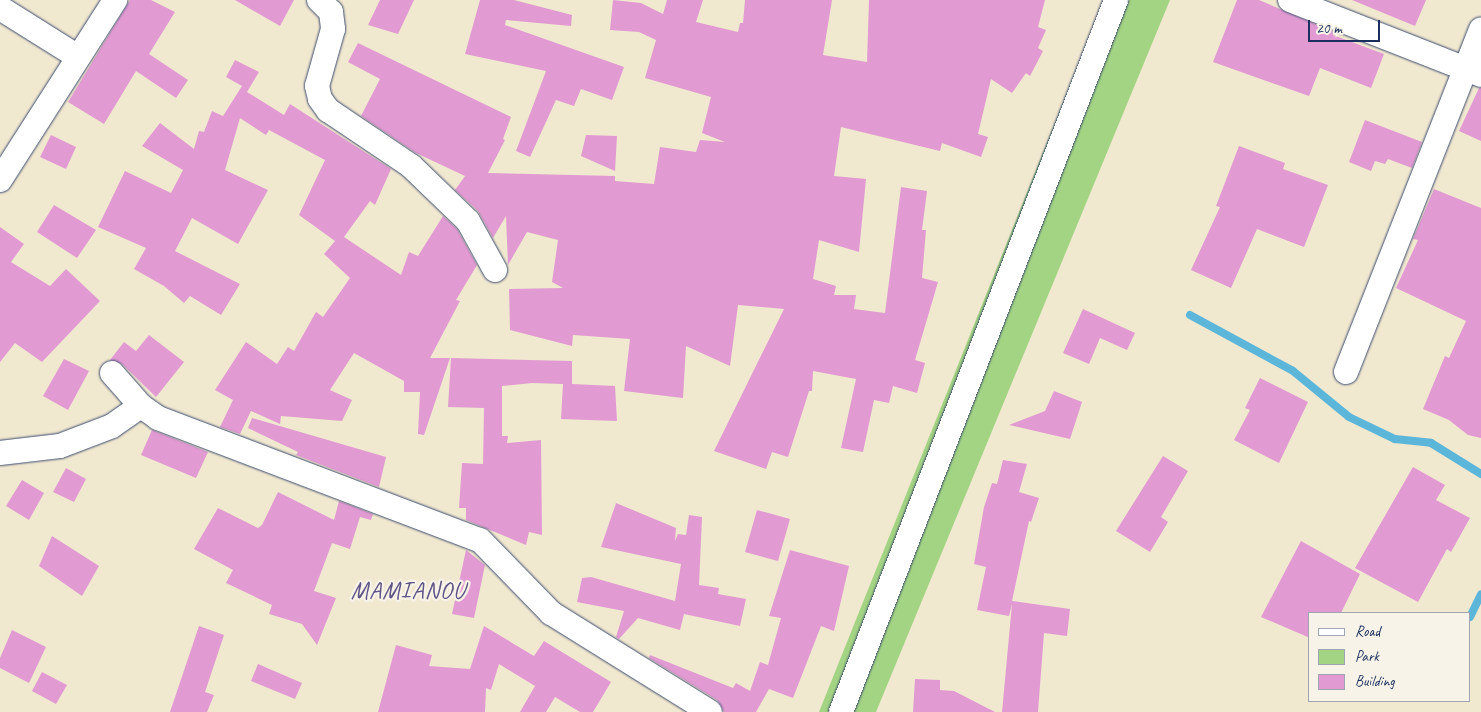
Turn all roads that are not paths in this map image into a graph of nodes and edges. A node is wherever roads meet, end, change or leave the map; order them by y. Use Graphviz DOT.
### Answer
graph roads {
  1 [pos="115,0"];
  2 [pos="320,0"];
  3 [pos="1116,0"];
  4 [pos="1290,0"];
  5 [pos="0,8"];
  6 [pos="1481,30"];
  7 [pos="78,57"];
  8 [pos="1473,72"];
  9 [pos="0,180"];
  10 [pos="495,270"];
  11 [pos="1346,372"];
  12 [pos="112,373"];
  13 [pos="141,406"];
  14 [pos="0,453"];
  15 [pos="846,707"];
  16 [pos="710,712"];
  1 -- 7 [label="street"];
  2 -- 10 [label="street"];
  3 -- 15 [label="street"];
  4 -- 8 [label="street"];
  5 -- 7 [label="street"];
  6 -- 8 [label="street"];
  7 -- 9 [label="street"];
  8 -- 11 [label="street"];
  12 -- 13 [label="street"];
  13 -- 14 [label="street"];
  13 -- 16 [label="street"];
}
